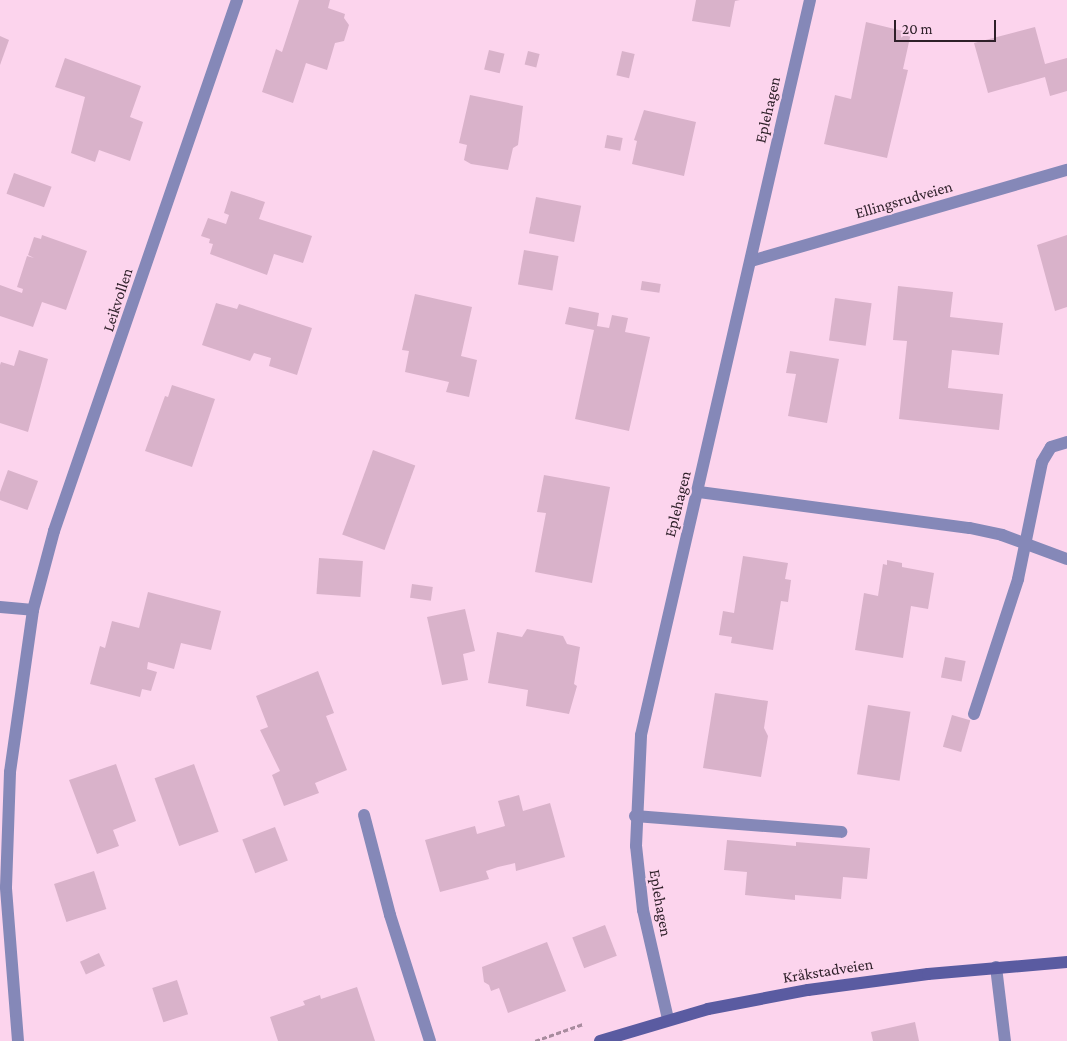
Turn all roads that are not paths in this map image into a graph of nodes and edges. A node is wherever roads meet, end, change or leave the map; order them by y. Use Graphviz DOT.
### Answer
graph roads {
  1 [pos="237,0"];
  2 [pos="810,0"];
  3 [pos="1067,170"];
  4 [pos="751,260"];
  5 [pos="1067,442"];
  6 [pos="699,492"];
  7 [pos="1026,542"];
  8 [pos="1067,558"];
  9 [pos="0,607"];
  10 [pos="34,610"];
  11 [pos="974,714"];
  12 [pos="364,815"];
  13 [pos="635,816"];
  14 [pos="841,832"];
  15 [pos="1067,962"];
  16 [pos="996,967"];
  17 [pos="668,1019"];
  18 [pos="18,1041"];
  19 [pos="430,1041"];
  20 [pos="600,1041"];
  21 [pos="1004,1041"];
  1 -- 10 [label="street, Leikvollen"];
  2 -- 4 [label="street, Eplehagen"];
  3 -- 4 [label="street, Ellingsrudveien"];
  4 -- 6 [label="street, Eplehagen"];
  5 -- 7 [label="street"];
  6 -- 7 [label="street"];
  6 -- 13 [label="street, Eplehagen"];
  7 -- 8 [label="street"];
  7 -- 11 [label="street"];
  9 -- 10 [label="street"];
  10 -- 18 [label="street, Leikvollen"];
  12 -- 19 [label="street"];
  13 -- 14 [label="street"];
  13 -- 17 [label="street, Eplehagen"];
  15 -- 16 [label="main road, Kråkstadveien"];
  16 -- 17 [label="main road, Kråkstadveien"];
  16 -- 21 [label="street"];
  17 -- 20 [label="main road, Kråkstadveien"];
}
